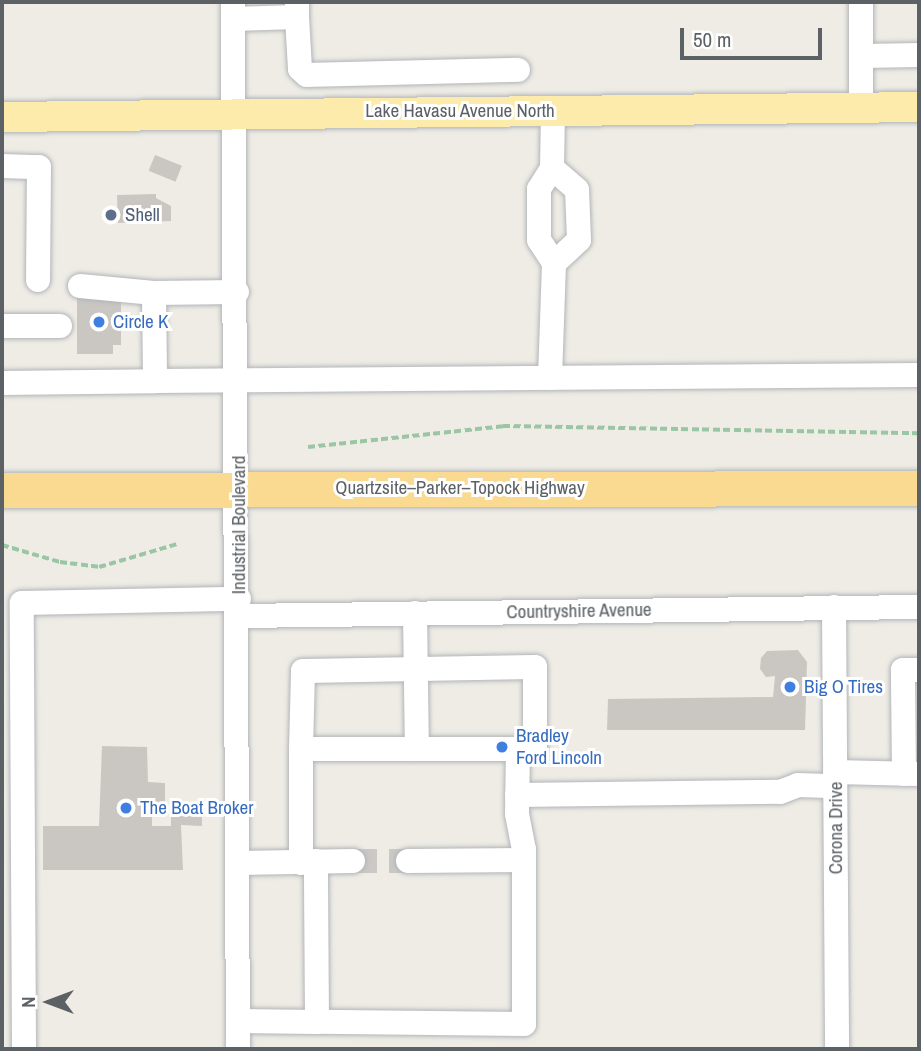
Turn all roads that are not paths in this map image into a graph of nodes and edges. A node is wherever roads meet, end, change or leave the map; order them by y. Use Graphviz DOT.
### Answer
graph roads {
  1 [pos="861,2"];
  2 [pos="233,10"];
  3 [pos="297,10"];
  4 [pos="919,55"];
  5 [pos="862,56"];
  6 [pos="518,70"];
  7 [pos="919,107"];
  8 [pos="862,108"];
  9 [pos="553,110"];
  10 [pos="233,112"];
  11 [pos="2,117"];
  12 [pos="2,166"];
  13 [pos="552,168"];
  14 [pos="554,263"];
  15 [pos="38,279"];
  16 [pos="80,286"];
  17 [pos="237,292"];
  18 [pos="154,293"];
  19 [pos="2,326"];
  20 [pos="60,326"];
  21 [pos="919,376"];
  22 [pos="550,378"];
  23 [pos="238,379"];
  24 [pos="155,381"];
  25 [pos="2,383"];
  26 [pos="919,488"];
  27 [pos="239,489"];
  28 [pos="2,490"];
  29 [pos="834,607"];
  30 [pos="919,607"];
  31 [pos="239,608"];
  32 [pos="415,613"];
  33 [pos="415,669"];
  34 [pos="919,670"];
  35 [pos="302,749"];
  36 [pos="417,749"];
  37 [pos="517,749"];
  38 [pos="912,774"];
  39 [pos="835,779"];
  40 [pos="517,795"];
  41 [pos="353,860"];
  42 [pos="408,860"];
  43 [pos="524,860"];
  44 [pos="309,862"];
  45 [pos="238,863"];
  46 [pos="238,1021"];
  47 [pos="317,1022"];
  48 [pos="24,1049"];
  49 [pos="238,1049"];
  50 [pos="837,1049"];
  1 -- 5 [label="street"];
  2 -- 3 [label="street"];
  2 -- 10 [label="street, Industrial Boulevard"];
  3 -- 6 [label="street"];
  4 -- 5 [label="street"];
  5 -- 8 [label="street"];
  7 -- 8 [label="main road, Lake Havasu Avenue North"];
  8 -- 9 [label="main road, Lake Havasu Avenue North"];
  9 -- 10 [label="main road, Lake Havasu Avenue North"];
  9 -- 13 [label="street"];
  10 -- 11 [label="main road, Lake Havasu Avenue North"];
  10 -- 17 [label="street, Industrial Boulevard"];
  12 -- 15 [label="street"];
  13 -- 14 [label="street"];
  13 -- 14 [label="street"];
  14 -- 22 [label="street"];
  16 -- 18 [label="street"];
  17 -- 18 [label="street"];
  17 -- 23 [label="street, Industrial Boulevard"];
  18 -- 24 [label="street"];
  19 -- 20 [label="street"];
  21 -- 22 [label="street"];
  22 -- 23 [label="street"];
  23 -- 24 [label="street"];
  23 -- 27 [label="street, Industrial Boulevard"];
  24 -- 25 [label="street"];
  26 -- 27 [label="highway, Quartzsite–Parker–Topock Highway"];
  27 -- 28 [label="highway, Quartzsite–Parker–Topock Highway"];
  27 -- 31 [label="street, Industrial Boulevard"];
  29 -- 30 [label="street, Countryshire Avenue"];
  29 -- 32 [label="street, Countryshire Avenue"];
  29 -- 39 [label="street, Corona Drive"];
  31 -- 32 [label="street, Countryshire Avenue"];
  31 -- 45 [label="street, Industrial Boulevard"];
  31 -- 48 [label="street, Countryshire Avenue"];
  32 -- 33 [label="street"];
  33 -- 35 [label="street"];
  33 -- 36 [label="street"];
  33 -- 37 [label="street"];
  34 -- 38 [label="street"];
  35 -- 36 [label="street"];
  35 -- 44 [label="street"];
  36 -- 37 [label="street"];
  37 -- 40 [label="street"];
  38 -- 39 [label="street"];
  39 -- 40 [label="street"];
  39 -- 50 [label="street, Corona Drive"];
  40 -- 43 [label="street"];
  41 -- 44 [label="street"];
  42 -- 43 [label="street"];
  43 -- 47 [label="street"];
  44 -- 45 [label="street"];
  44 -- 47 [label="street"];
  45 -- 46 [label="street, Industrial Boulevard"];
  46 -- 47 [label="street"];
  46 -- 49 [label="street, Industrial Boulevard"];
}
